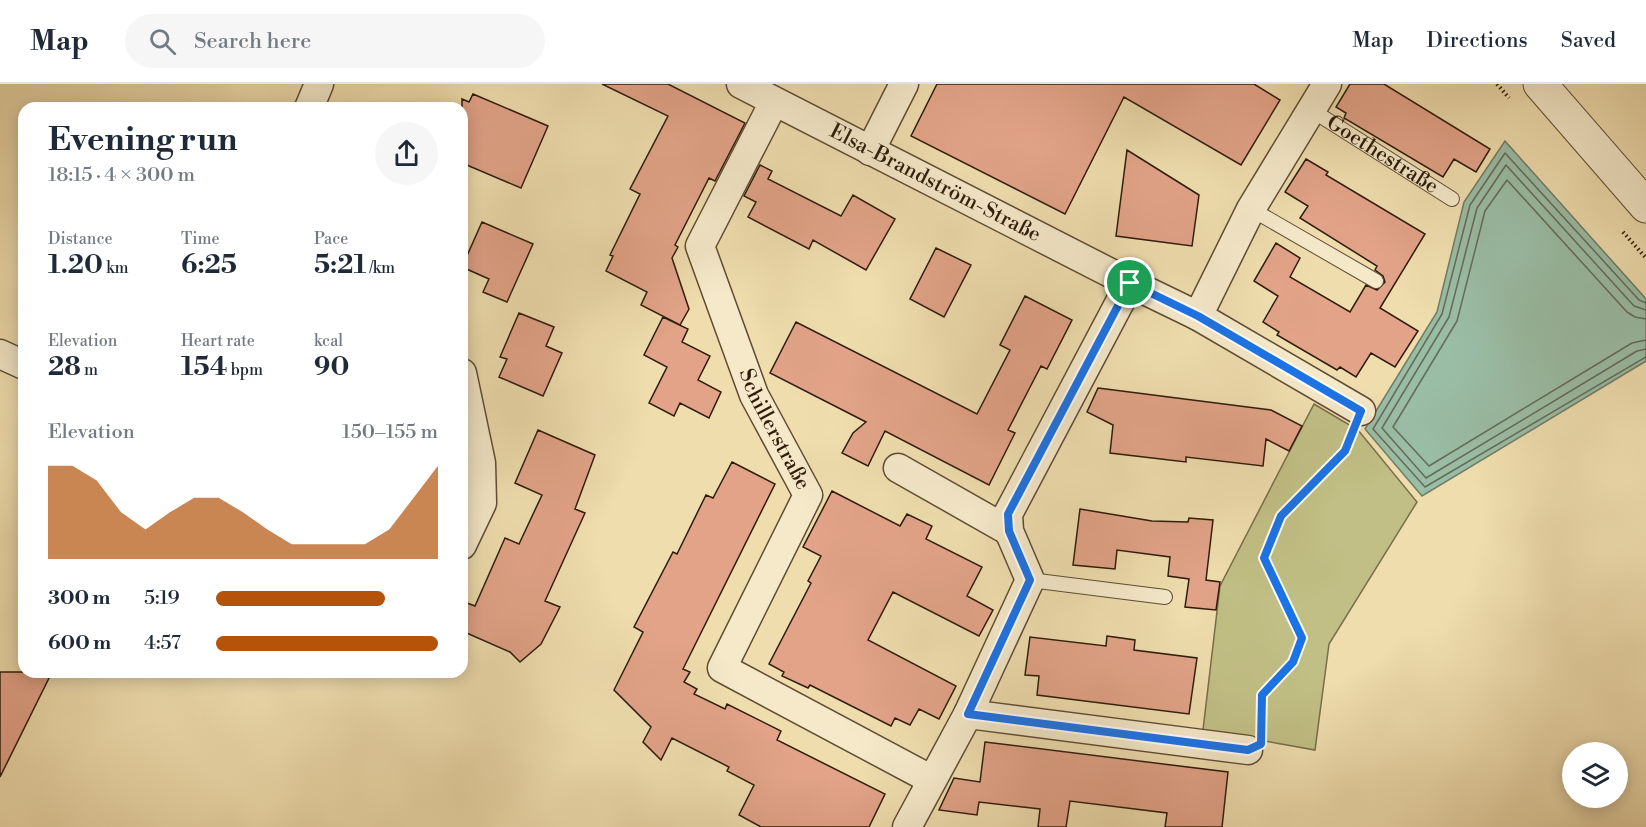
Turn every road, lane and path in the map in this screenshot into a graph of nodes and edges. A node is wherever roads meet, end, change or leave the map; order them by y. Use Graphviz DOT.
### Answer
graph roads {
  1 [pos="319,84"];
  2 [pos="741,84"];
  3 [pos="904,84"];
  4 [pos="1326,84"];
  5 [pos="1540,84"];
  6 [pos="312,102"];
  7 [pos="774,102"];
  8 [pos="1313,111"];
  9 [pos="870,151"];
  10 [pos="1452,199"];
  11 [pos="1646,206"];
  12 [pos="1251,209"];
  13 [pos="1376,281"];
  14 [pos="1130,283"];
  15 [pos="1198,316"];
  16 [pos="0,354"];
  17 [pos="18,362"];
  18 [pos="468,402"];
  19 [pos="1361,411"];
  20 [pos="898,468"];
  21 [pos="1009,531"];
  22 [pos="468,532"];
  23 [pos="1030,580"];
  24 [pos="1165,597"];
  25 [pos="968,714"];
  26 [pos="1248,750"];
  27 [pos="932,780"];
  28 [pos="907,827"];
  1 -- 6 [label="street"];
  2 -- 7 [label="street, Elsa-Brandström-Straße"];
  3 -- 9 [label="street"];
  4 -- 8 [label="street, Goethestraße"];
  5 -- 11 [label="street"];
  7 -- 9 [label="street, Elsa-Brandström-Straße"];
  7 -- 27 [label="street, Schillerstraße"];
  8 -- 10 [label="lane, Goethestraße"];
  8 -- 12 [label="street, Goethestraße"];
  9 -- 14 [label="street, Elsa-Brandström-Straße"];
  12 -- 13 [label="lane"];
  12 -- 15 [label="street, Goethestraße"];
  14 -- 15 [label="street"];
  14 -- 21 [label="street"];
  15 -- 19 [label="street"];
  16 -- 17 [label="street"];
  18 -- 22 [label="street"];
  19 -- 26 [label="path"];
  20 -- 21 [label="street"];
  21 -- 23 [label="street"];
  23 -- 24 [label="lane"];
  23 -- 25 [label="street"];
  25 -- 26 [label="street"];
  25 -- 27 [label="street"];
  27 -- 28 [label="street"];
}
